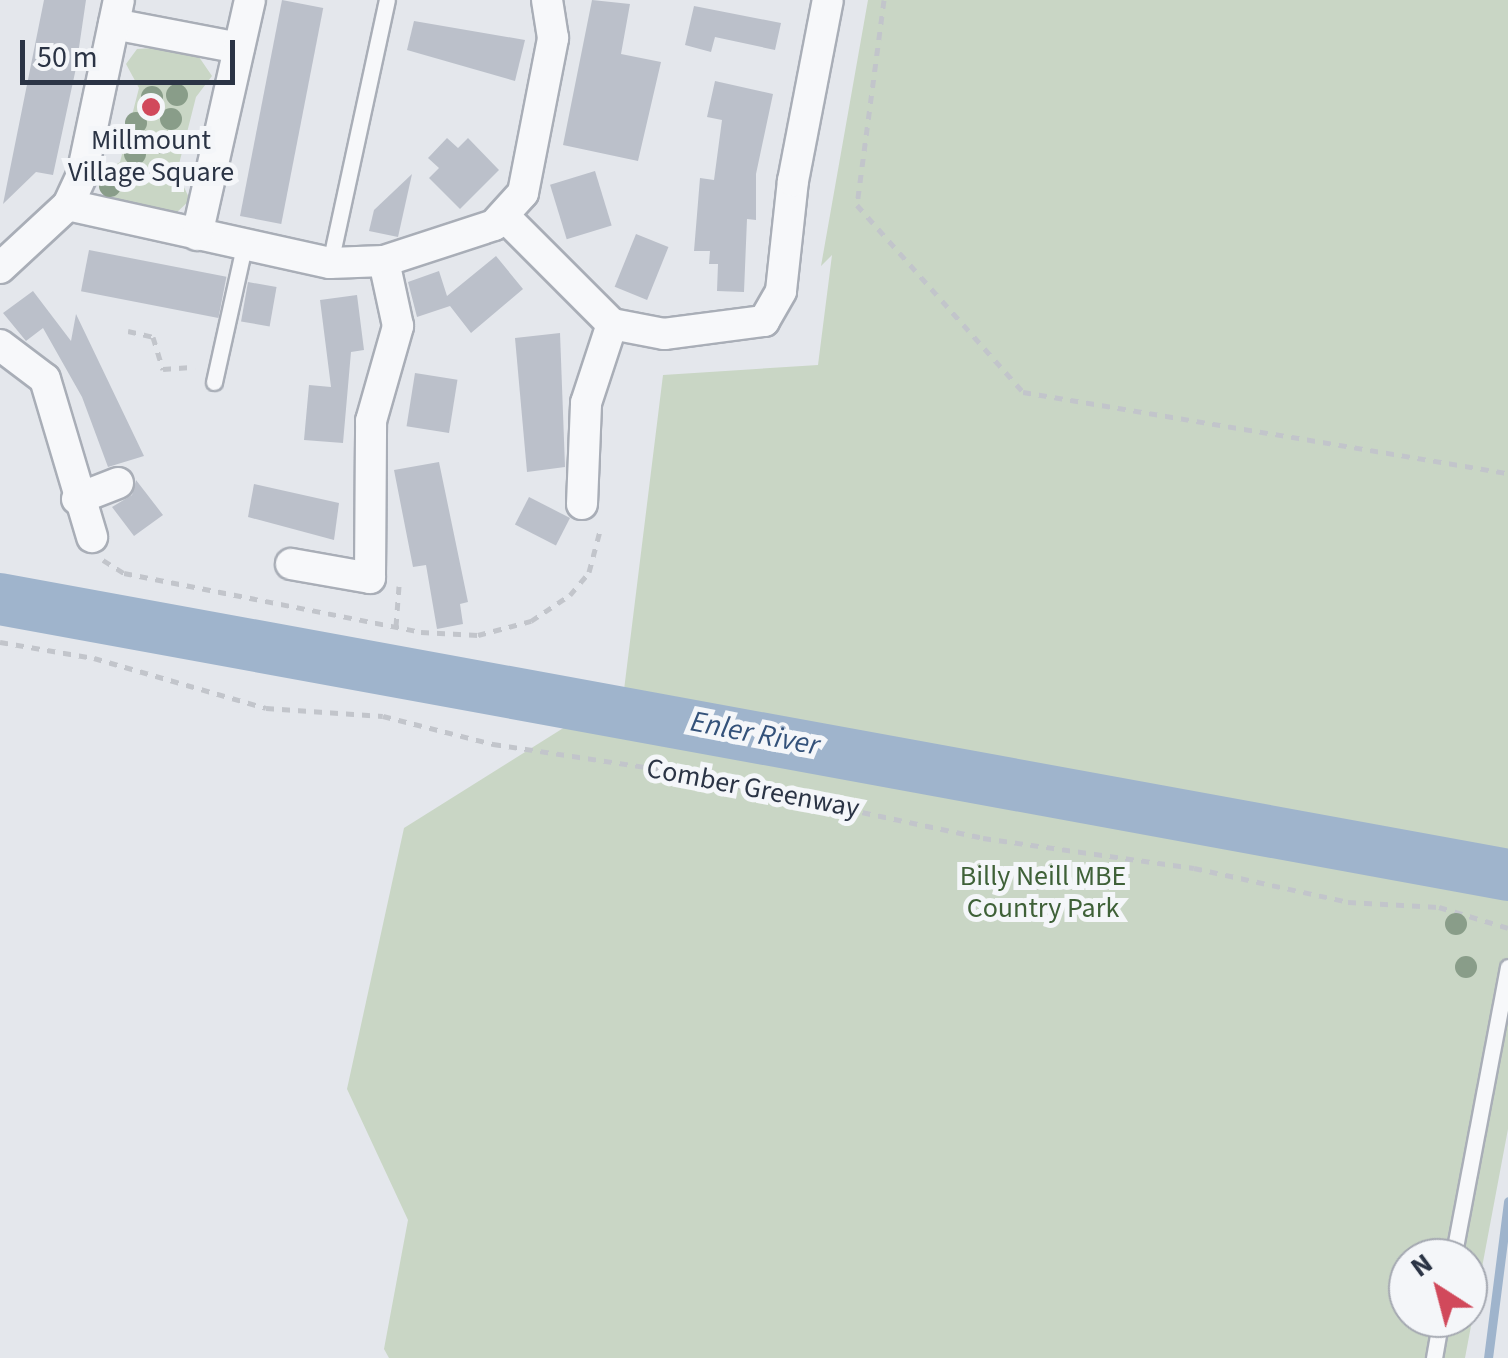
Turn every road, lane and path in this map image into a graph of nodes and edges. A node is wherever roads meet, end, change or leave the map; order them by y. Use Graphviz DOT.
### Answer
graph roads {
  1 [pos="250,0"];
  2 [pos="387,0"];
  3 [pos="547,0"];
  4 [pos="884,0"];
  5 [pos="825,1"];
  6 [pos="116,12"];
  7 [pos="239,48"];
  8 [pos="68,204"];
  9 [pos="506,218"];
  10 [pos="197,234"];
  11 [pos="244,247"];
  12 [pos="384,261"];
  13 [pos="330,263"];
  14 [pos="1,265"];
  15 [pos="612,324"];
  16 [pos="128,331"];
  17 [pos="0,345"];
  18 [pos="214,374"];
  19 [pos="1508,472"];
  20 [pos="118,483"];
  21 [pos="78,498"];
  22 [pos="582,504"];
  23 [pos="92,537"];
  24 [pos="291,564"];
  25 [pos="385,580"];
  26 [pos="396,626"];
  27 [pos="0,642"];
  28 [pos="1508,928"];
  29 [pos="1508,967"];
  30 [pos="1457,1238"];
  1 -- 7 [label="street"];
  2 -- 13 [label="lane"];
  3 -- 9 [label="street"];
  4 -- 19 [label="path"];
  5 -- 15 [label="street"];
  6 -- 7 [label="street"];
  6 -- 8 [label="street"];
  7 -- 10 [label="street"];
  8 -- 10 [label="street"];
  8 -- 14 [label="street"];
  9 -- 12 [label="street"];
  9 -- 15 [label="street"];
  10 -- 11 [label="street"];
  11 -- 13 [label="street"];
  11 -- 18 [label="lane"];
  12 -- 13 [label="street"];
  12 -- 25 [label="street"];
  15 -- 22 [label="street"];
  16 -- 18 [label="path"];
  17 -- 21 [label="street"];
  20 -- 21 [label="street"];
  21 -- 23 [label="street"];
  24 -- 25 [label="street"];
  25 -- 26 [label="path"];
  27 -- 28 [label="path, Comber Greenway"];
  29 -- 30 [label="lane"];
}
